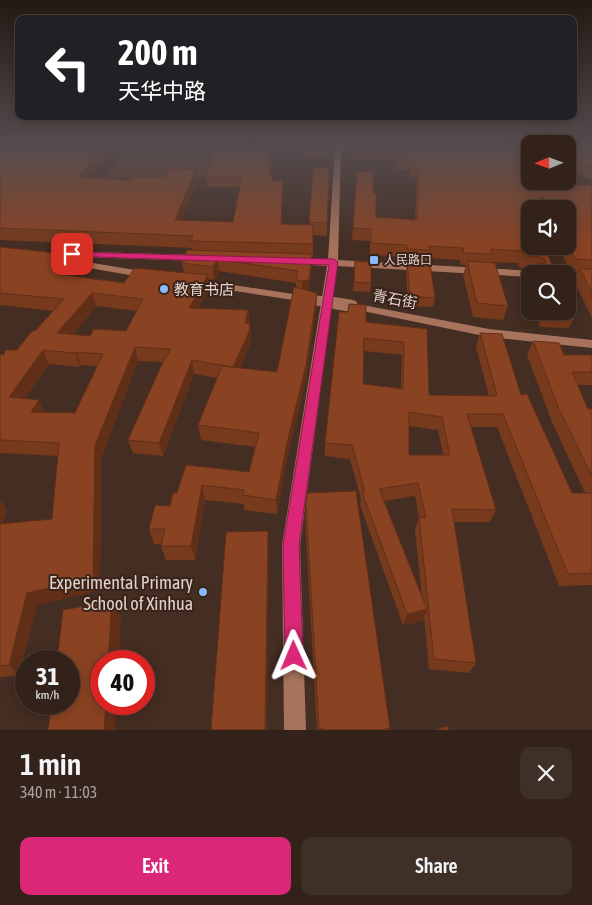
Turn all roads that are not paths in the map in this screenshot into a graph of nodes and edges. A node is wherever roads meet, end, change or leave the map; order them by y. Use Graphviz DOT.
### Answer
graph roads {
  1 [pos="337,179"];
  2 [pos="206,258"];
  3 [pos="283,260"];
  4 [pos="334,262"];
  5 [pos="521,273"];
  6 [pos="576,276"];
  7 [pos="161,277"];
  8 [pos="592,277"];
  9 [pos="180,280"];
  10 [pos="592,344"];
  11 [pos="295,730"];
  1 -- 4 [label="street"];
  2 -- 7 [label="street"];
  3 -- 4 [label="street"];
  4 -- 5 [label="street"];
  4 -- 11 [label="street"];
  6 -- 8 [label="street"];
  9 -- 10 [label="street, 青石街, bridge"];
}
